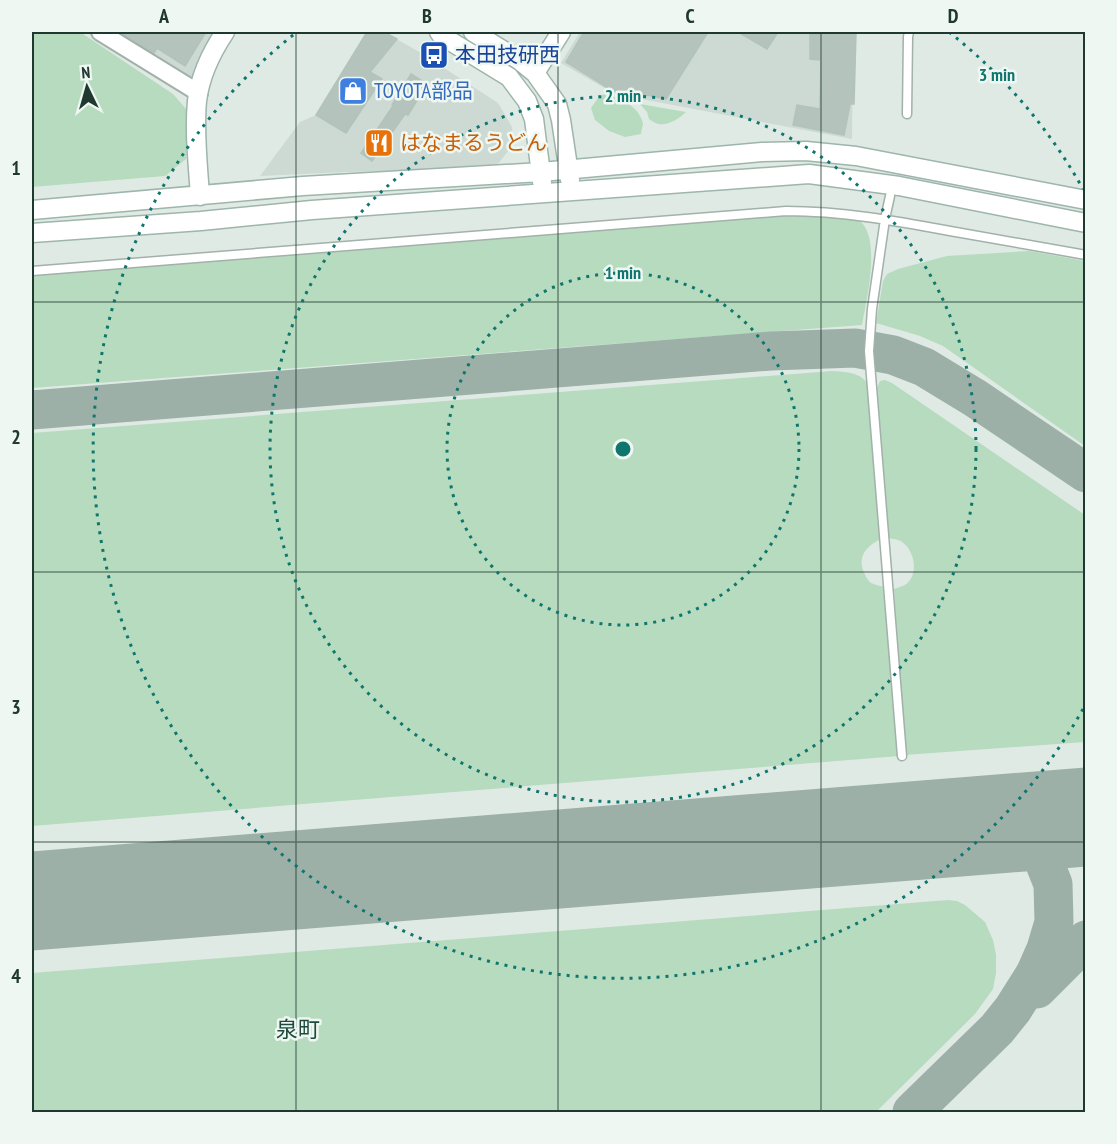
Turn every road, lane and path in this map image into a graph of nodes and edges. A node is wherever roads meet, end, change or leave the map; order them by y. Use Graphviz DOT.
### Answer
graph roads {
  1 [pos="100,32"];
  2 [pos="225,32"];
  3 [pos="438,32"];
  4 [pos="472,32"];
  5 [pos="561,32"];
  6 [pos="909,32"];
  7 [pos="534,73"];
  8 [pos="199,93"];
  9 [pos="908,114"];
  10 [pos="568,170"];
  11 [pos="541,172"];
  12 [pos="571,191"];
  13 [pos="544,193"];
  14 [pos="200,196"];
  15 [pos="890,196"];
  16 [pos="1086,200"];
  17 [pos="32,210"];
  18 [pos="885,219"];
  19 [pos="1086,223"];
  20 [pos="32,233"];
  21 [pos="1086,255"];
  22 [pos="32,272"];
  23 [pos="902,756"];
  1 -- 8 [label="street"];
  2 -- 8 [label="street"];
  3 -- 11 [label="street"];
  4 -- 7 [label="street"];
  5 -- 7 [label="street"];
  6 -- 9 [label="lane"];
  7 -- 10 [label="street"];
  8 -- 14 [label="street"];
  10 -- 11 [label="street"];
  10 -- 12 [label="street"];
  10 -- 16 [label="street"];
  11 -- 13 [label="street"];
  11 -- 14 [label="street"];
  12 -- 13 [label="street"];
  12 -- 19 [label="street"];
  13 -- 20 [label="street"];
  14 -- 17 [label="street"];
  15 -- 18 [label="lane"];
  18 -- 21 [label="lane"];
  18 -- 22 [label="lane"];
  18 -- 23 [label="lane"];
}
